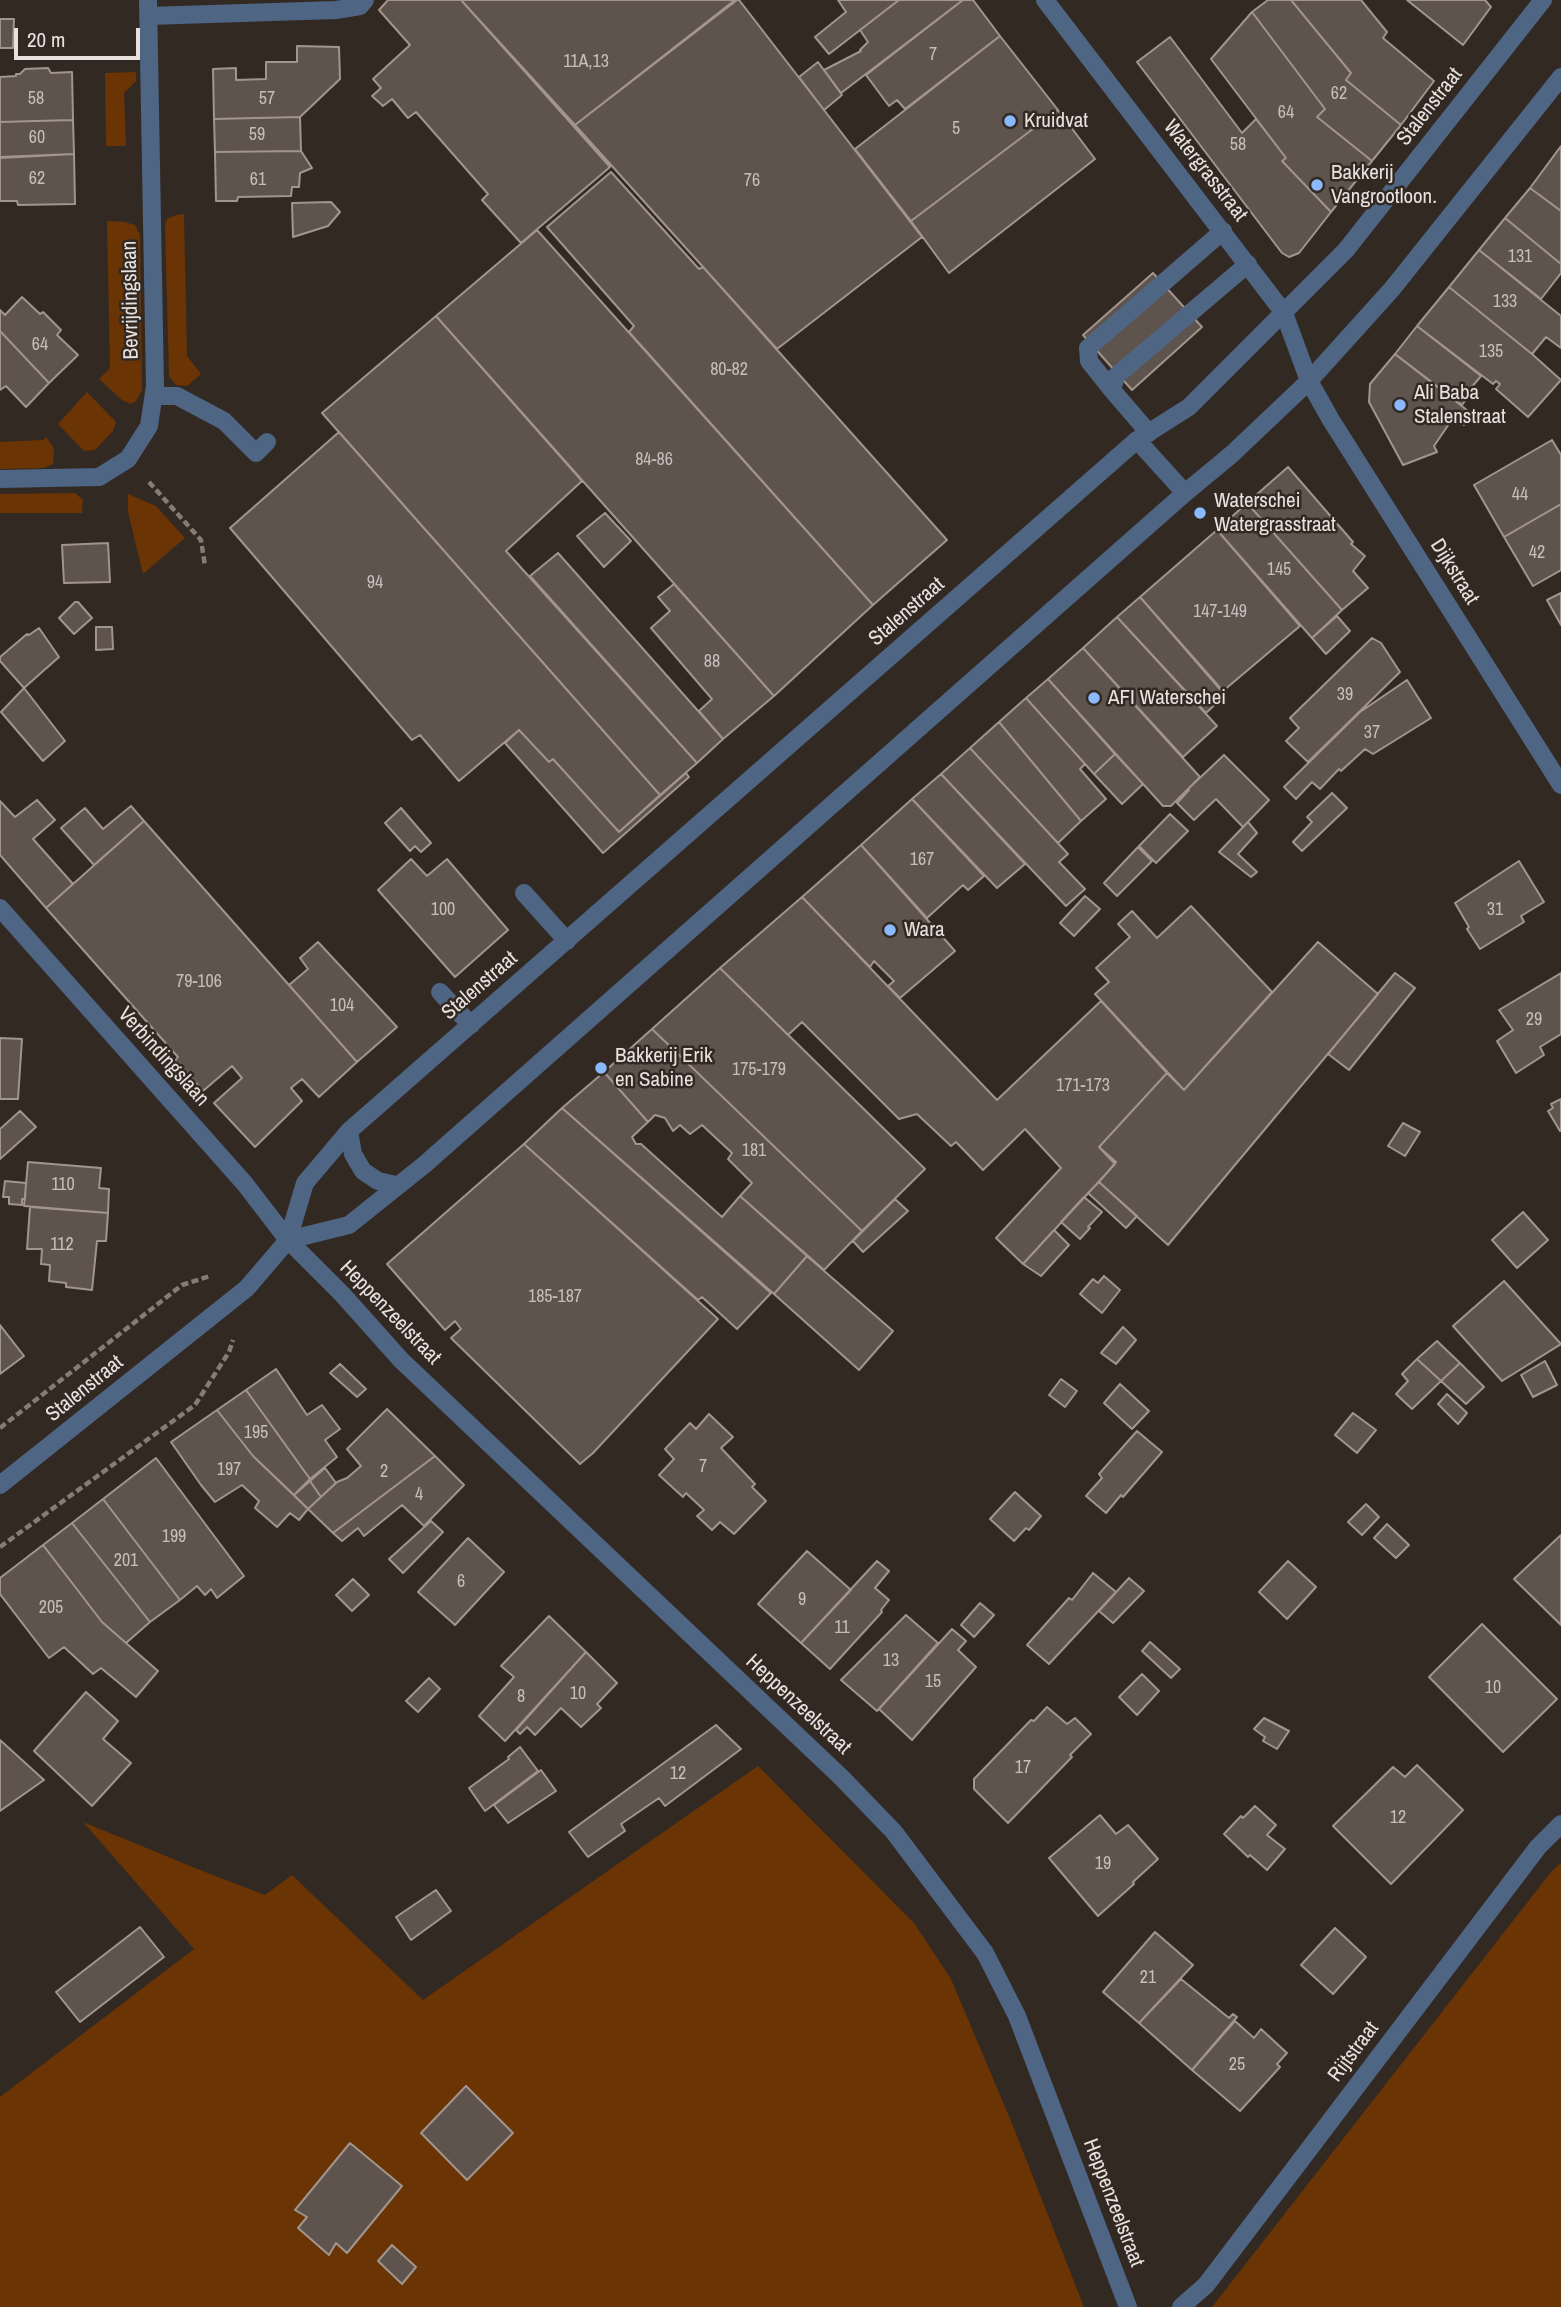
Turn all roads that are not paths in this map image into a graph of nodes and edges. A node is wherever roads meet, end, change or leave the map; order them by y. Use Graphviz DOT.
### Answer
graph roads {
  1 [pos="365,0"];
  2 [pos="1045,0"];
  3 [pos="1543,0"];
  4 [pos="148,8"];
  5 [pos="1561,77"];
  6 [pos="1223,231"];
  7 [pos="1248,264"];
  8 [pos="1284,313"];
  9 [pos="1309,382"];
  10 [pos="1112,390"];
  11 [pos="154,397"];
  12 [pos="1143,436"];
  13 [pos="267,442"];
  14 [pos="0,479"];
  15 [pos="1185,493"];
  16 [pos="1561,785"];
  17 [pos="524,893"];
  18 [pos="0,908"];
  19 [pos="567,941"];
  20 [pos="440,992"];
  21 [pos="471,1025"];
  22 [pos="349,1131"];
  23 [pos="396,1185"];
  24 [pos="288,1240"];
  25 [pos="0,1485"];
  26 [pos="1561,1824"];
  27 [pos="1128,2307"];
  28 [pos="1181,2307"];
  1 -- 4 [label="street"];
  2 -- 6 [label="street, Watergrasstraat"];
  3 -- 8 [label="street, Stalenstraat"];
  4 -- 11 [label="street, Bevrijdingslaan"];
  5 -- 9 [label="street"];
  6 -- 7 [label="street, Watergrasstraat"];
  6 -- 10 [label="street"];
  7 -- 8 [label="street, Watergrasstraat"];
  7 -- 10 [label="street"];
  8 -- 9 [label="street, Watergrasstraat"];
  8 -- 12 [label="street, Stalenstraat"];
  9 -- 15 [label="street"];
  9 -- 16 [label="street, Dijkstraat"];
  10 -- 12 [label="street"];
  11 -- 13 [label="street"];
  11 -- 14 [label="street, Bevrijdingslaan"];
  12 -- 15 [label="street"];
  12 -- 19 [label="street, Stalenstraat"];
  15 -- 23 [label="street"];
  17 -- 19 [label="street"];
  18 -- 24 [label="street, Verbindingslaan"];
  19 -- 21 [label="street, Stalenstraat"];
  20 -- 21 [label="street"];
  21 -- 22 [label="street, Stalenstraat"];
  22 -- 23 [label="street"];
  22 -- 24 [label="street, Stalenstraat"];
  23 -- 24 [label="street"];
  24 -- 25 [label="street, Stalenstraat"];
  24 -- 27 [label="street, Heppenzeelstraat"];
  26 -- 28 [label="street, Rijtstraat"];
}
